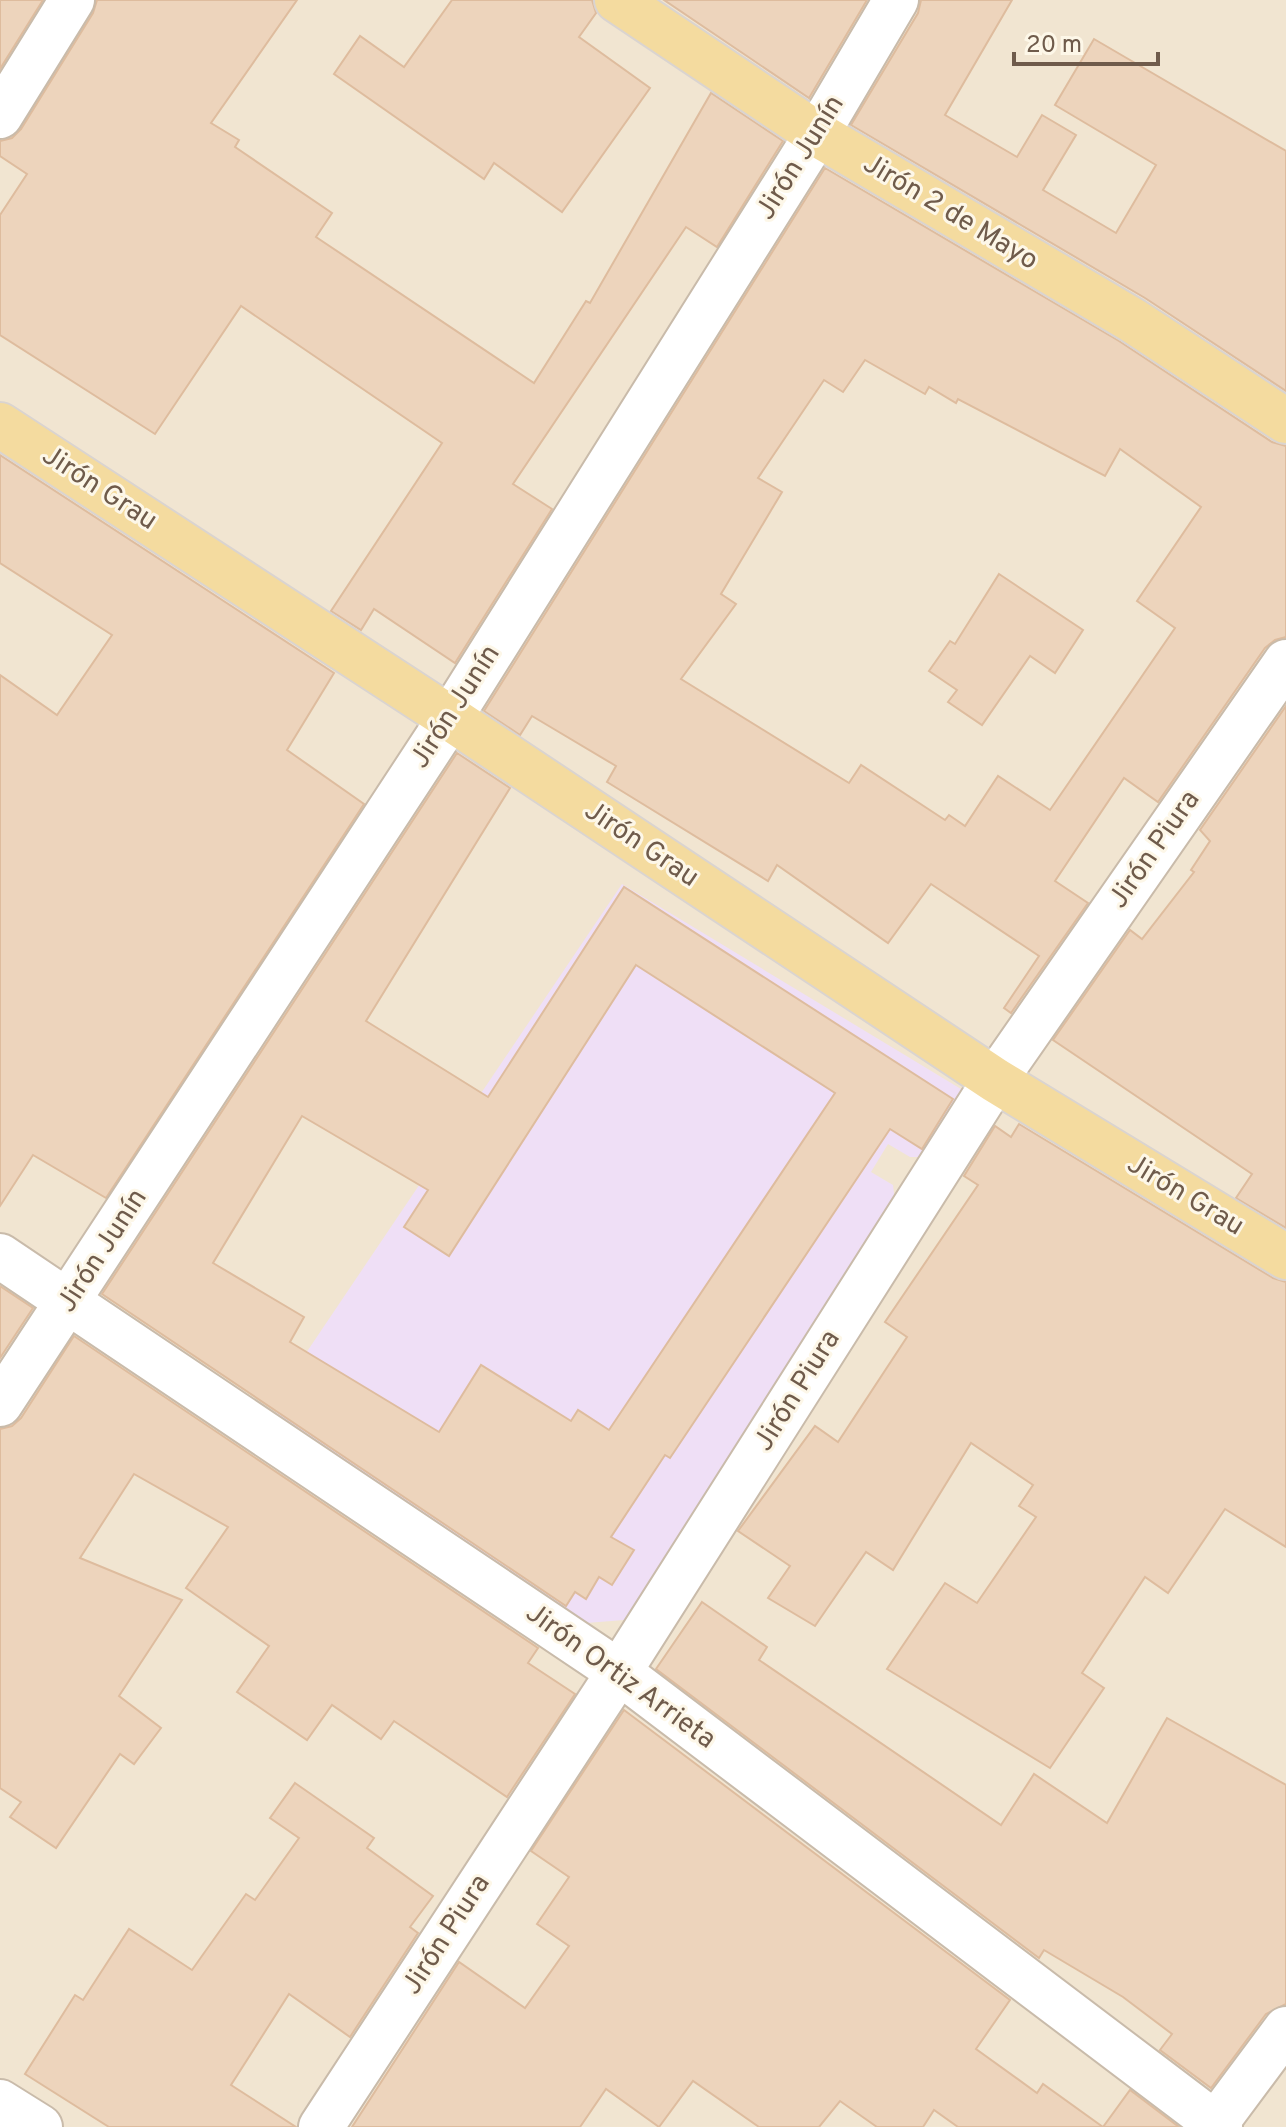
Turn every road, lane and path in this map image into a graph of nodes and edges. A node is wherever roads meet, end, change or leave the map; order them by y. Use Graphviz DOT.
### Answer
graph roads {
  1 [pos="72,0"];
  2 [pos="617,0"];
  3 [pos="896,0"];
  4 [pos="0,116"];
  5 [pos="817,134"];
  6 [pos="1286,421"];
  7 [pos="0,425"];
  8 [pos="1286,662"];
  9 [pos="450,718"];
  10 [pos="995,1080"];
  11 [pos="0,1256"];
  12 [pos="1286,1257"];
  13 [pos="71,1300"];
  14 [pos="0,1404"];
  15 [pos="619,1672"];
  16 [pos="1286,2029"];
  17 [pos="0,2102"];
  18 [pos="1216,2126"];
  19 [pos="40,2127"];
  20 [pos="321,2127"];
  1 -- 4 [label="street"];
  2 -- 5 [label="main road, Jirón 2 de Mayo"];
  3 -- 5 [label="street, Jirón Junín"];
  5 -- 6 [label="main road, Jirón 2 de Mayo"];
  5 -- 9 [label="street, Jirón Junín"];
  7 -- 9 [label="main road, Jirón Grau"];
  8 -- 10 [label="street, Jirón Piura"];
  9 -- 10 [label="main road, Jirón Grau"];
  9 -- 13 [label="street, Jirón Junín"];
  10 -- 12 [label="main road, Jirón Grau"];
  10 -- 15 [label="street, Jirón Piura"];
  11 -- 13 [label="street, Jirón Ortiz Arrieta"];
  13 -- 14 [label="street, Jirón Junín"];
  13 -- 15 [label="street, Jirón Ortiz Arrieta"];
  15 -- 18 [label="street, Jirón Ortiz Arrieta"];
  15 -- 20 [label="street, Jirón Piura"];
  16 -- 18 [label="street"];
  17 -- 19 [label="street"];
}
